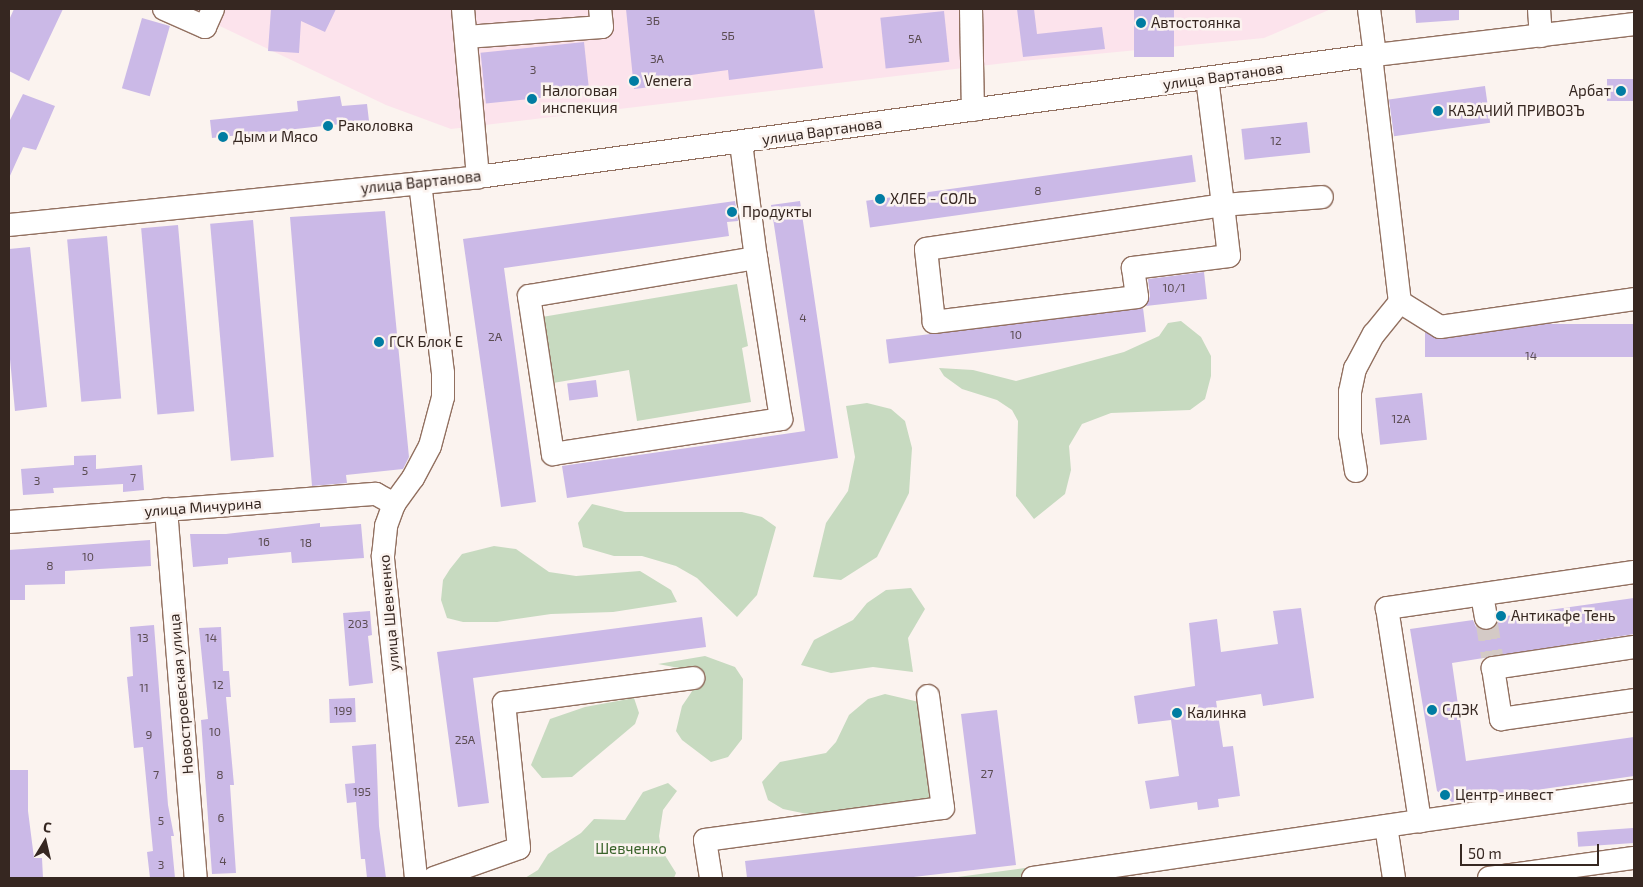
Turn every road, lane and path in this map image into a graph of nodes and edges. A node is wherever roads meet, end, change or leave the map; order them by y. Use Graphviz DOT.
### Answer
graph roads {
  1 [pos="164,9"];
  2 [pos="213,9"];
  3 [pos="463,9"];
  4 [pos="600,9"];
  5 [pos="971,9"];
  6 [pos="1369,9"];
  7 [pos="1539,9"];
  8 [pos="1634,24"];
  9 [pos="1542,36"];
  10 [pos="466,37"];
  11 [pos="1373,55"];
  12 [pos="1206,78"];
  13 [pos="973,110"];
  14 [pos="741,143"];
  15 [pos="478,176"];
  16 [pos="420,183"];
  17 [pos="1322,197"];
  18 [pos="1223,206"];
  19 [pos="9,225"];
  20 [pos="756,258"];
  21 [pos="1634,299"];
  22 [pos="1400,302"];
  23 [pos="1356,472"];
  24 [pos="394,504"];
  25 [pos="166,509"];
  26 [pos="9,522"];
  27 [pos="1634,572"];
  28 [pos="1482,594"];
  29 [pos="1486,618"];
  30 [pos="1634,647"];
  31 [pos="693,678"];
  32 [pos="928,696"];
  33 [pos="1634,700"];
  34 [pos="1634,791"];
  35 [pos="1420,821"];
  36 [pos="1386,826"];
  37 [pos="1634,858"];
  38 [pos="196,878"];
  39 [pos="416,878"];
  40 [pos="434,878"];
  41 [pos="711,878"];
  42 [pos="1033,878"];
  43 [pos="1394,878"];
  44 [pos="1497,878"];
  1 -- 2 [label="street"];
  3 -- 10 [label="street"];
  4 -- 10 [label="street"];
  5 -- 13 [label="street"];
  6 -- 11 [label="street"];
  7 -- 9 [label="street"];
  8 -- 9 [label="street, улица Вартанова"];
  9 -- 11 [label="street, улица Вартанова"];
  10 -- 15 [label="street"];
  11 -- 12 [label="street, улица Вартанова"];
  11 -- 22 [label="street"];
  12 -- 13 [label="street, улица Вартанова"];
  12 -- 18 [label="street"];
  13 -- 14 [label="street, улица Вартанова"];
  14 -- 15 [label="street, улица Вартанова"];
  14 -- 20 [label="street"];
  15 -- 16 [label="street, улица Вартанова"];
  16 -- 19 [label="street, улица Вартанова"];
  16 -- 24 [label="street, улица Шевченко"];
  17 -- 18 [label="street"];
  18 -- 18 [label="street"];
  20 -- 20 [label="street"];
  21 -- 22 [label="street"];
  22 -- 23 [label="street"];
  24 -- 25 [label="street, улица Мичурина"];
  24 -- 39 [label="street, улица Шевченко"];
  25 -- 26 [label="street, улица Мичурина"];
  25 -- 38 [label="street, Новостроевская улица"];
  27 -- 28 [label="street"];
  28 -- 29 [label="street"];
  28 -- 35 [label="street"];
  30 -- 33 [label="street"];
  31 -- 40 [label="street"];
  32 -- 41 [label="street"];
  34 -- 35 [label="street"];
  35 -- 36 [label="street"];
  36 -- 42 [label="street"];
  36 -- 43 [label="street"];
  37 -- 44 [label="street"];
}
